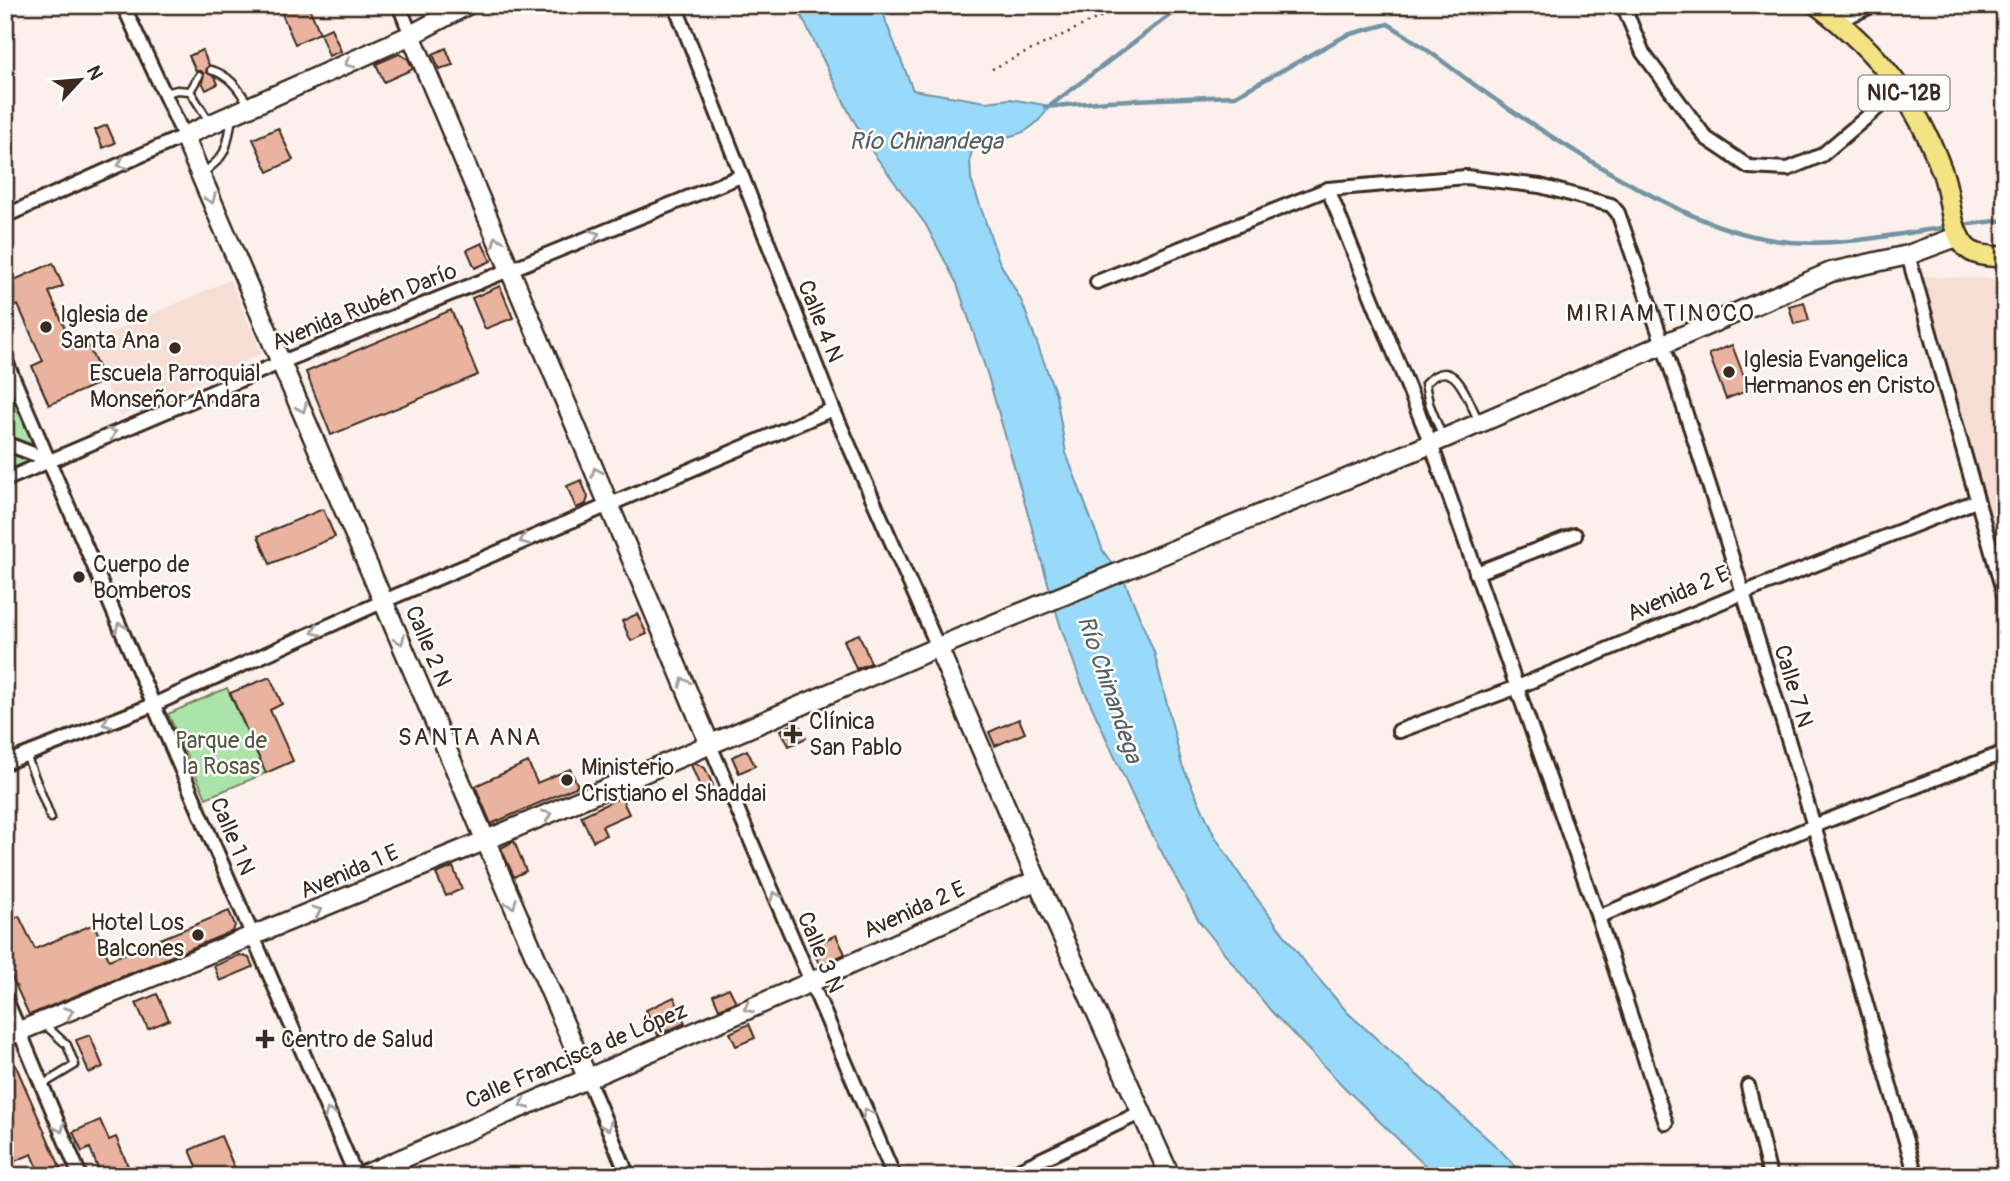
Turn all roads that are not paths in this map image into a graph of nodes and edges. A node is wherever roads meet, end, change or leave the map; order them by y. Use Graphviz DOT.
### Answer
graph roads {
  1 [pos="123,5"];
  2 [pos="399,5"];
  3 [pos="467,5"];
  4 [pos="675,5"];
  5 [pos="1623,5"];
  6 [pos="1817,5"];
  7 [pos="1874,5"];
  8 [pos="1838,21"];
  9 [pos="411,35"];
  10 [pos="211,71"];
  11 [pos="198,76"];
  12 [pos="1901,88"];
  13 [pos="190,91"];
  14 [pos="165,93"];
  15 [pos="250,107"];
  16 [pos="233,115"];
  17 [pos="211,125"];
  18 [pos="184,136"];
  19 [pos="201,175"];
  20 [pos="741,176"];
  21 [pos="1328,188"];
  22 [pos="5,216"];
  23 [pos="1959,236"];
  24 [pos="1908,255"];
  25 [pos="2005,257"];
  26 [pos="509,270"];
  27 [pos="1097,282"];
  28 [pos="1664,344"];
  29 [pos="5,359"];
  30 [pos="282,362"];
  31 [pos="834,409"];
  32 [pos="1479,423"];
  33 [pos="1437,441"];
  34 [pos="5,443"];
  35 [pos="49,460"];
  36 [pos="5,480"];
  37 [pos="1976,501"];
  38 [pos="609,503"];
  39 [pos="1575,535"];
  40 [pos="1476,573"];
  41 [pos="1743,593"];
  42 [pos="2005,598"];
  43 [pos="384,601"];
  44 [pos="938,647"];
  45 [pos="1516,688"];
  46 [pos="153,705"];
  47 [pos="1399,731"];
  48 [pos="710,745"];
  49 [pos="2005,752"];
  50 [pos="26,755"];
  51 [pos="5,763"];
  52 [pos="51,818"];
  53 [pos="1816,825"];
  54 [pos="484,841"];
  55 [pos="1037,880"];
  56 [pos="1598,917"];
  57 [pos="254,937"];
  58 [pos="811,982"];
  59 [pos="5,997"];
  60 [pos="42,1022"];
  61 [pos="12,1034"];
  62 [pos="587,1077"];
  63 [pos="42,1084"];
  64 [pos="1748,1086"];
  65 [pos="1142,1112"];
  66 [pos="1666,1123"];
  67 [pos="80,1176"];
  68 [pos="356,1176"];
  69 [pos="362,1176"];
  70 [pos="628,1176"];
  71 [pos="894,1176"];
  72 [pos="1006,1176"];
  73 [pos="1170,1176"];
  74 [pos="1770,1176"];
  75 [pos="1916,1176"];
  1 -- 14 [label="street"];
  2 -- 9 [label="street"];
  3 -- 9 [label="street"];
  4 -- 20 [label="street, Calle 4 N"];
  5 -- 12 [label="street"];
  6 -- 8 [label="main road, NIC-12B / NIC-12B"];
  7 -- 8 [label="street"];
  8 -- 12 [label="main road, NIC-12B / NIC-12B"];
  9 -- 15 [label="street, one-way"];
  26 -- 9 [label="street, one-way"];
  10 -- 15 [label="lane"];
  11 -- 13 [label="lane"];
  12 -- 23 [label="main road, NIC-12B / NIC-12B"];
  13 -- 14 [label="lane"];
  13 -- 17 [label="lane"];
  14 -- 18 [label="street"];
  15 -- 16 [label="street"];
  16 -- 17 [label="street"];
  16 -- 19 [label="lane"];
  17 -- 18 [label="street"];
  18 -- 19 [label="street, Calle 2 N"];
  18 -- 22 [label="street, one-way"];
  19 -- 30 [label="street, Calle 2 N, one-way"];
  26 -- 20 [label="street, Avenida Rubén Darío, one-way"];
  20 -- 31 [label="street, Calle 4 N"];
  21 -- 27 [label="street"];
  21 -- 28 [label="street, Calle 7 N"];
  21 -- 33 [label="street"];
  23 -- 24 [label="street, Avenida 1 E"];
  23 -- 25 [label="main road"];
  24 -- 28 [label="street, Avenida 1 E"];
  24 -- 37 [label="street"];
  26 -- 30 [label="street, Avenida Rubén Darío"];
  38 -- 26 [label="street, one-way"];
  28 -- 32 [label="street, Avenida 1 E"];
  28 -- 41 [label="street, Calle 7 N"];
  29 -- 35 [label="street, Calle 1 N"];
  35 -- 30 [label="street, Avenida Rubén Darío, one-way"];
  30 -- 43 [label="street, Calle 2 N, one-way"];
  31 -- 38 [label="street"];
  31 -- 44 [label="street, Calle 4 N"];
  32 -- 33 [label="street, Avenida 1 E"];
  32 -- 33 [label="lane"];
  33 -- 40 [label="street"];
  33 -- 44 [label="street, Avenida 1 E"];
  34 -- 35 [label="street"];
  35 -- 36 [label="street, Avenida Rubén Darío"];
  46 -- 35 [label="street, Calle 1 N, one-way"];
  37 -- 41 [label="street, Avenida 2 E"];
  37 -- 42 [label="street"];
  38 -- 43 [label="street, one-way"];
  48 -- 38 [label="street, one-way"];
  39 -- 40 [label="street"];
  40 -- 45 [label="street"];
  41 -- 45 [label="street, Avenida 2 E"];
  41 -- 53 [label="street, Calle 7 N"];
  43 -- 46 [label="street, one-way"];
  43 -- 54 [label="street, Calle 2 N, one-way"];
  44 -- 48 [label="street, Avenida 1 E"];
  44 -- 55 [label="street"];
  45 -- 47 [label="street, Avenida 2 E"];
  45 -- 56 [label="street"];
  46 -- 50 [label="street, one-way"];
  46 -- 57 [label="street, Calle 1 N"];
  54 -- 48 [label="street, Avenida 1 E, one-way"];
  58 -- 48 [label="street, Calle 3 N, one-way"];
  49 -- 53 [label="street"];
  50 -- 51 [label="street"];
  50 -- 52 [label="lane"];
  53 -- 56 [label="street"];
  53 -- 75 [label="street, Calle 7 N"];
  57 -- 54 [label="street, Avenida 1 E, one-way"];
  54 -- 62 [label="street, Calle 2 N, one-way"];
  55 -- 58 [label="street, Avenida 2 E"];
  55 -- 65 [label="street"];
  56 -- 66 [label="street"];
  60 -- 57 [label="street, Avenida 1 E, one-way"];
  68 -- 57 [label="street, Calle 1 N, one-way"];
  58 -- 62 [label="street, Calle Francisca de López, one-way"];
  71 -- 58 [label="street, Calle 3 N, one-way"];
  59 -- 61 [label="street"];
  60 -- 61 [label="street, Avenida 1 E"];
  60 -- 63 [label="lane"];
  61 -- 63 [label="street"];
  62 -- 69 [label="street, Calle Francisca de López, one-way"];
  62 -- 70 [label="street, Calle 2 N, one-way"];
  63 -- 67 [label="street, one-way"];
  64 -- 74 [label="street"];
  65 -- 72 [label="street"];
  65 -- 73 [label="street"];
}
